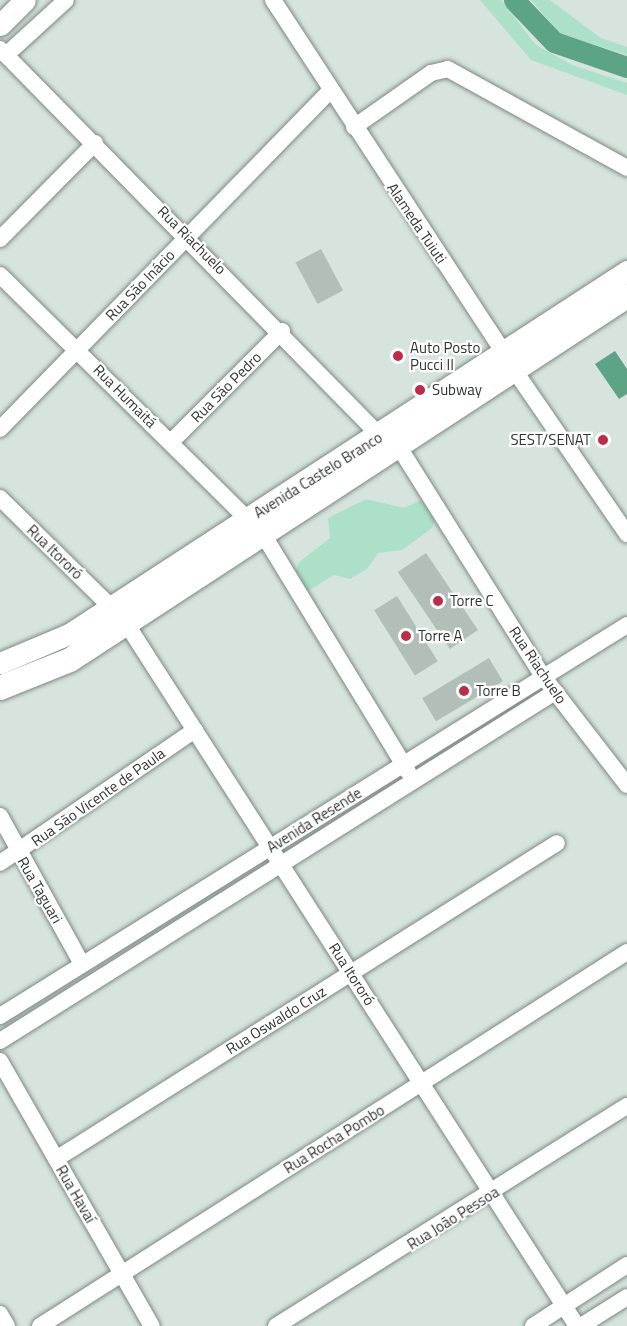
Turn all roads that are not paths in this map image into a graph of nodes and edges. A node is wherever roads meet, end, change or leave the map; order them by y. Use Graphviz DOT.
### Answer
graph roads {
  1 [pos="25,0"];
  2 [pos="66,0"];
  3 [pos="273,0"];
  4 [pos="0,25"];
  5 [pos="3,52"];
  6 [pos="332,90"];
  7 [pos="354,127"];
  8 [pos="95,142"];
  9 [pos="627,168"];
  10 [pos="188,235"];
  11 [pos="0,239"];
  12 [pos="627,271"];
  13 [pos="0,275"];
  14 [pos="627,296"];
  15 [pos="282,331"];
  16 [pos="78,349"];
  17 [pos="510,363"];
  18 [pos="0,429"];
  19 [pos="171,442"];
  20 [pos="390,442"];
  21 [pos="0,498"];
  22 [pos="254,527"];
  23 [pos="627,534"];
  24 [pos="118,614"];
  25 [pos="627,625"];
  26 [pos="0,663"];
  27 [pos="542,675"];
  28 [pos="0,688"];
  29 [pos="555,692"];
  30 [pos="195,729"];
  31 [pos="403,764"];
  32 [pos="413,781"];
  33 [pos="627,785"];
  34 [pos="0,816"];
  35 [pos="557,843"];
  36 [pos="270,848"];
  37 [pos="18,852"];
  38 [pos="0,862"];
  39 [pos="281,864"];
  40 [pos="627,952"];
  41 [pos="82,964"];
  42 [pos="351,973"];
  43 [pos="32,996"];
  44 [pos="42,1014"];
  45 [pos="0,1016"];
  46 [pos="0,1041"];
  47 [pos="0,1061"];
  48 [pos="423,1083"];
  49 [pos="627,1106"];
  50 [pos="56,1159"];
  51 [pos="494,1193"];
  52 [pos="627,1265"];
  53 [pos="121,1273"];
  54 [pos="627,1296"];
  55 [pos="565,1306"];
  56 [pos="0,1314"];
  57 [pos="7,1326"];
  58 [pos="40,1326"];
  59 [pos="152,1326"];
  60 [pos="276,1326"];
  61 [pos="533,1326"];
  62 [pos="579,1326"];
  1 -- 4 [label="main road"];
  2 -- 5 [label="street"];
  3 -- 6 [label="street, Alameda Tuiuti"];
  5 -- 8 [label="street, Rua Riachuelo"];
  6 -- 7 [label="street, Alameda Tuiuti"];
  6 -- 10 [label="street, Rua São Inácio"];
  7 -- 9 [label="street"];
  7 -- 17 [label="street, Alameda Tuiuti"];
  8 -- 10 [label="street, Rua Riachuelo"];
  8 -- 11 [label="street"];
  10 -- 15 [label="street, Rua Riachuelo"];
  10 -- 16 [label="street, Rua São Inácio"];
  12 -- 17 [label="main road, Avenida Castelo Branco"];
  13 -- 16 [label="street, Rua Humaitá"];
  14 -- 17 [label="highway, Avenida Castelo Branco"];
  15 -- 19 [label="street, Rua São Pedro"];
  15 -- 20 [label="street, Rua Riachuelo"];
  16 -- 18 [label="street, Rua São Inácio"];
  16 -- 19 [label="street, Rua Humaitá"];
  17 -- 20 [label="highway, Avenida Castelo Branco"];
  17 -- 23 [label="street, Alameda Tuiuti"];
  19 -- 22 [label="street, Rua Humaitá"];
  20 -- 22 [label="highway, Avenida Castelo Branco"];
  20 -- 22 [label="main road, Avenida Castelo Branco"];
  20 -- 27 [label="street, Rua Riachuelo"];
  21 -- 24 [label="street, Rua Itororó"];
  22 -- 24 [label="highway, Avenida Castelo Branco"];
  22 -- 31 [label="street, Rua Humaitá"];
  24 -- 26 [label="main road, Avenida Castelo Branco"];
  24 -- 28 [label="highway, Avenida Castelo Branco"];
  24 -- 30 [label="street, Rua Itororó"];
  25 -- 27 [label="street, Avenida Resende"];
  27 -- 29 [label="street, Rua Riachuelo"];
  27 -- 31 [label="street, Avenida Resende"];
  29 -- 32 [label="street, Avenida Resende"];
  29 -- 33 [label="street, Rua Riachuelo"];
  30 -- 36 [label="street, Rua Itororó"];
  30 -- 37 [label="street, Rua São Vicente de Paula"];
  31 -- 32 [label="street, Rua Humaitá"];
  31 -- 36 [label="street, Avenida Resende"];
  32 -- 39 [label="street, Avenida Resende"];
  34 -- 37 [label="street, Rua Taguari"];
  35 -- 42 [label="street, Rua Oswaldo Cruz"];
  36 -- 39 [label="street, Rua Itororó"];
  36 -- 41 [label="street, Avenida Resende"];
  37 -- 38 [label="street, Rua São Vicente de Paula"];
  37 -- 41 [label="street, Rua Taguari"];
  39 -- 42 [label="street, Rua Itororó"];
  39 -- 44 [label="street, Avenida Resende"];
  40 -- 48 [label="street, Rua Rocha Pombo"];
  41 -- 43 [label="street, Avenida Resende"];
  42 -- 48 [label="street, Rua Itororó"];
  42 -- 50 [label="street, Rua Oswaldo Cruz"];
  43 -- 44 [label="street"];
  43 -- 45 [label="street, Avenida Resende"];
  44 -- 46 [label="street, Avenida Resende"];
  47 -- 50 [label="street, Rua Havaí"];
  48 -- 51 [label="street, Rua Itororó"];
  48 -- 53 [label="street, Rua Rocha Pombo"];
  49 -- 51 [label="street, Rua João Pessoa"];
  50 -- 53 [label="street, Rua Havaí"];
  51 -- 55 [label="street, Rua Itororó"];
  51 -- 60 [label="street, Rua João Pessoa"];
  52 -- 55 [label="street"];
  53 -- 58 [label="street, Rua Rocha Pombo"];
  53 -- 59 [label="street, Rua Havaí"];
  54 -- 62 [label="street"];
  55 -- 61 [label="street"];
  55 -- 62 [label="street, Rua Itororó"];
  56 -- 57 [label="street"];
}
